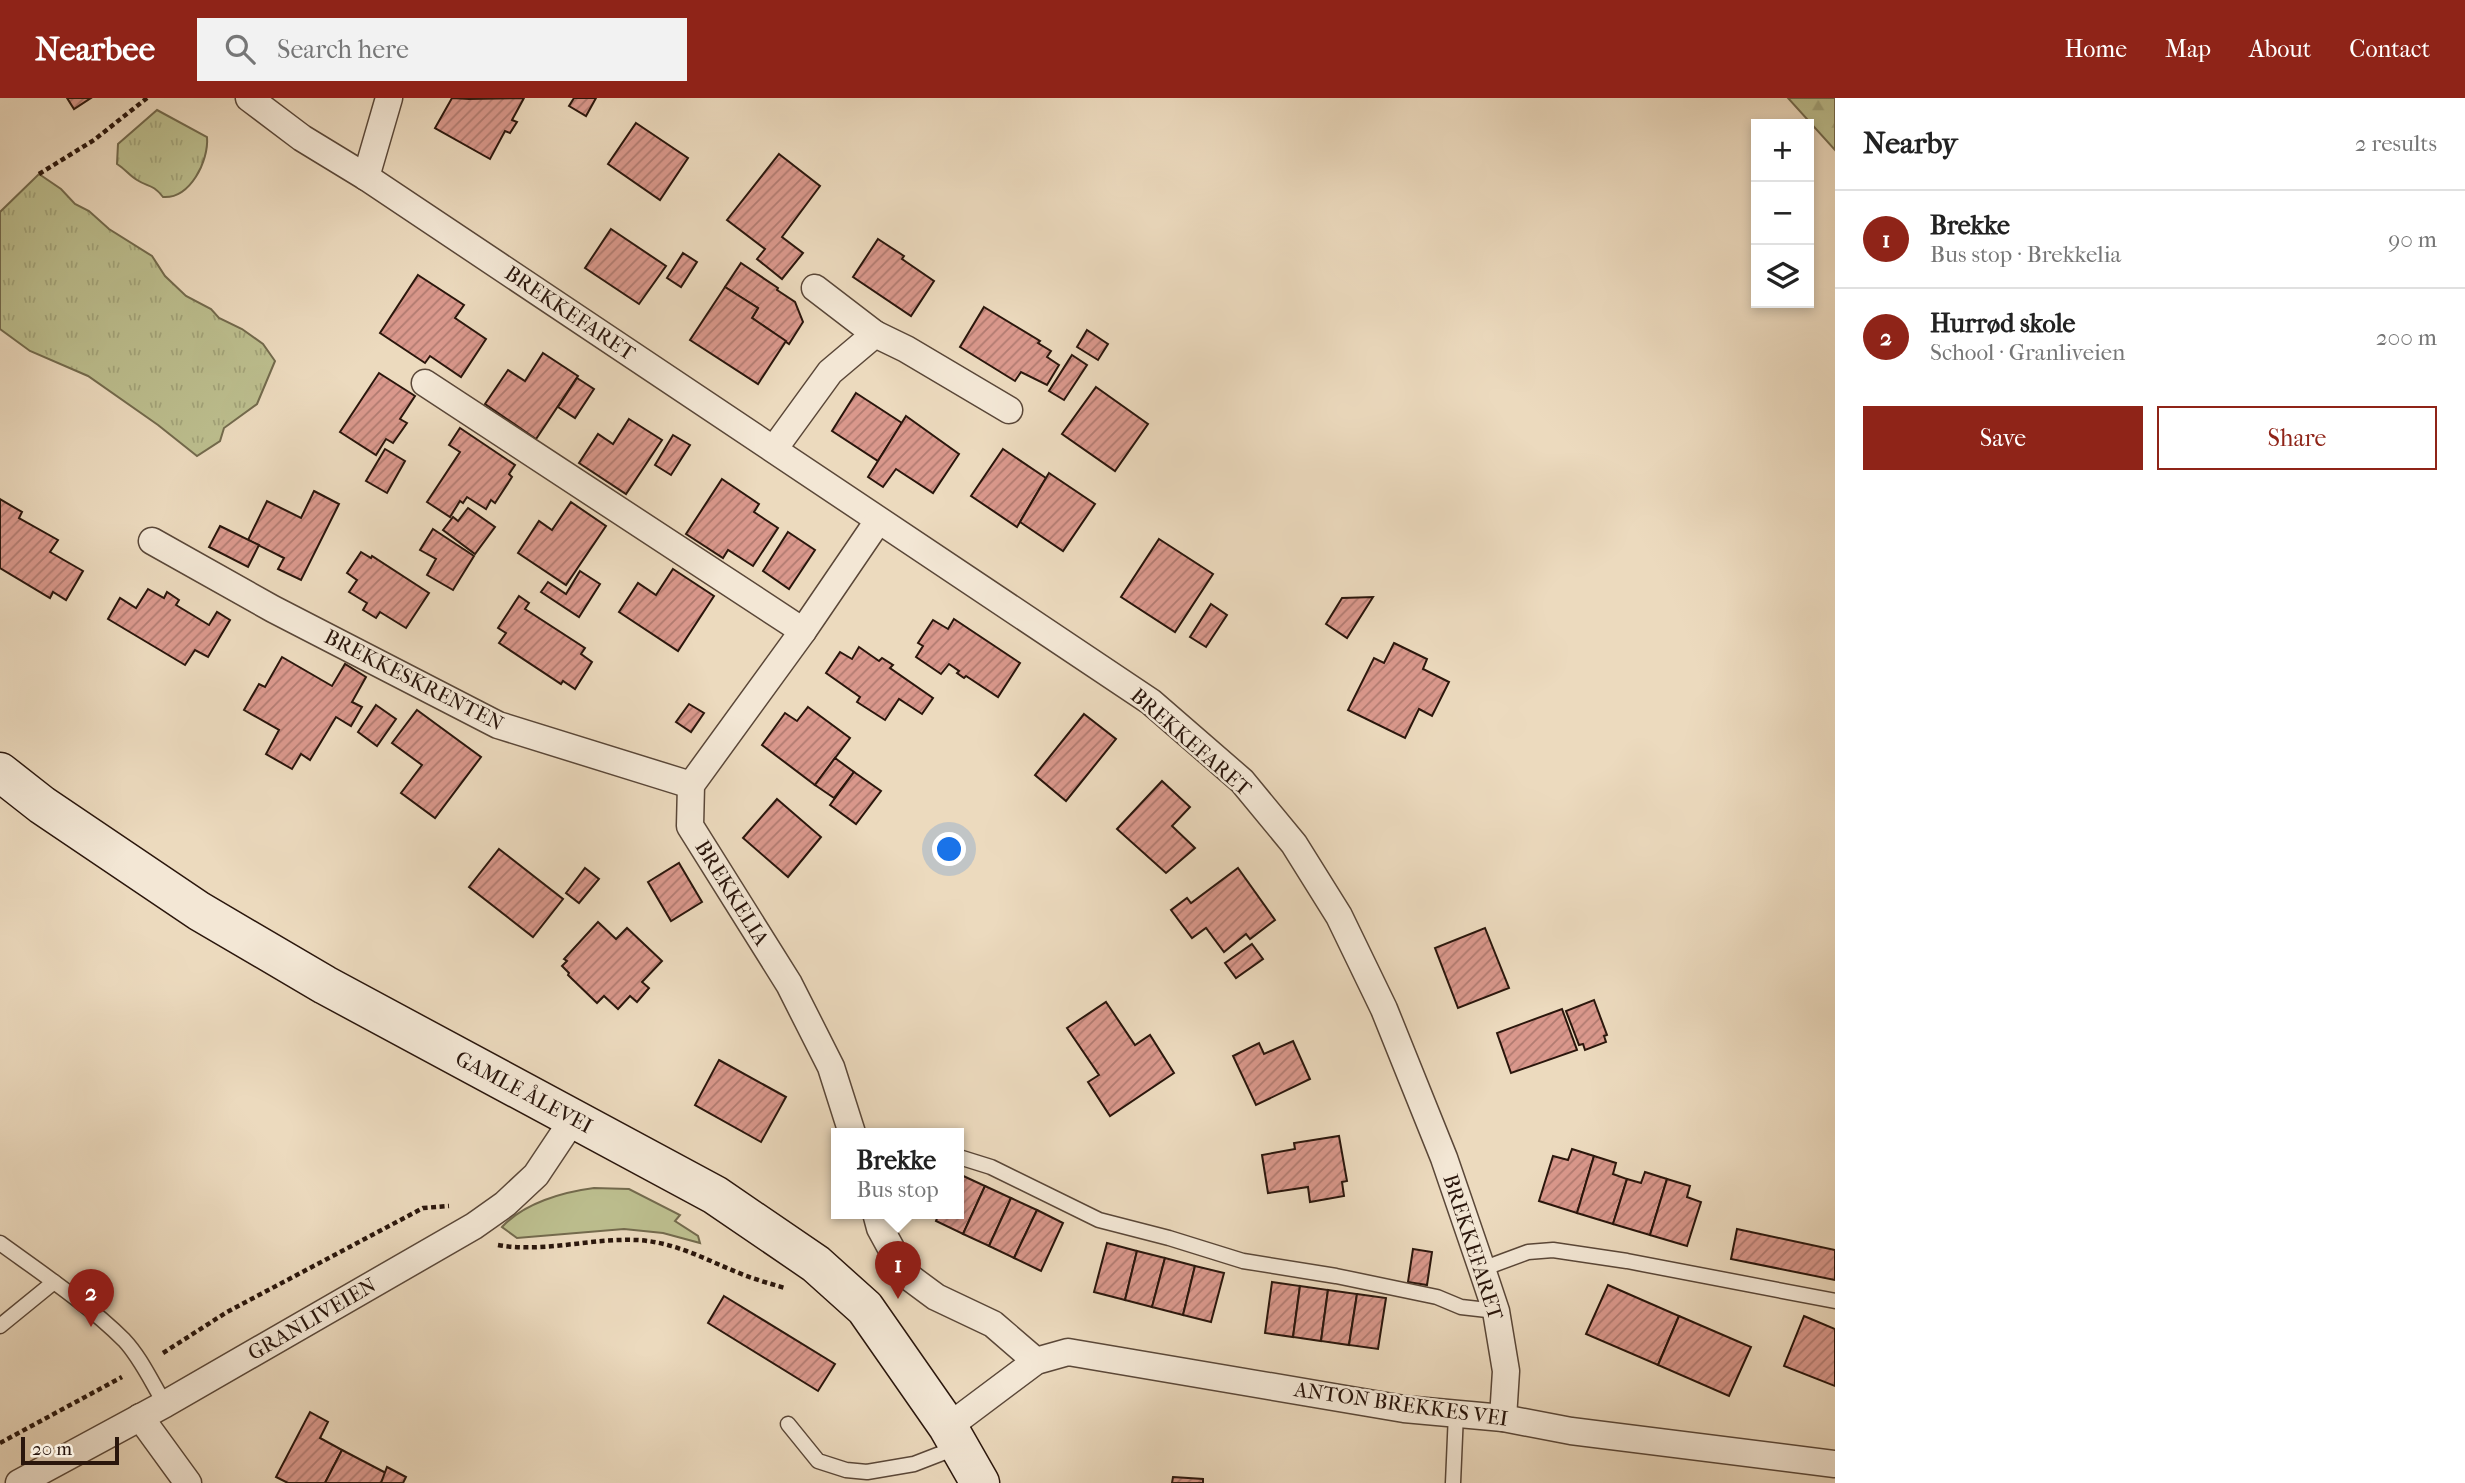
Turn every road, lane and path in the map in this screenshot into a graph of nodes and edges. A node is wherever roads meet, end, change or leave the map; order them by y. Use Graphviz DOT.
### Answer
graph roads {
  1 [pos="147,98"];
  2 [pos="249,98"];
  3 [pos="389,98"];
  4 [pos="39,174"];
  5 [pos="366,177"];
  6 [pos="815,288"];
  7 [pos="875,334"];
  8 [pos="425,383"];
  9 [pos="1009,410"];
  10 [pos="774,449"];
  11 [pos="878,521"];
  12 [pos="152,541"];
  13 [pos="803,631"];
  14 [pos="0,772"];
  15 [pos="691,785"];
  16 [pos="574,1118"];
  17 [pos="850,1128"];
  18 [pos="964,1159"];
  19 [pos="454,1206"];
  20 [pos="878,1219"];
  21 [pos="0,1243"];
  22 [pos="491,1244"];
  23 [pos="1482,1269"];
  24 [pos="54,1282"];
  25 [pos="790,1290"];
  26 [pos="1835,1301"];
  27 [pos="1496,1311"];
  28 [pos="0,1326"];
  29 [pos="1036,1361"];
  30 [pos="143,1365"];
  31 [pos="164,1404"];
  32 [pos="1456,1413"];
  33 [pos="140,1417"];
  34 [pos="1503,1418"];
  35 [pos="788,1424"];
  36 [pos="954,1437"];
  37 [pos="0,1443"];
  38 [pos="1835,1464"];
  39 [pos="19,1483"];
  40 [pos="188,1483"];
  41 [pos="979,1483"];
  42 [pos="1453,1483"];
  1 -- 4 [label="path"];
  2 -- 5 [label="street, BREKKEFARET"];
  3 -- 5 [label="street"];
  5 -- 10 [label="street, BREKKEFARET"];
  6 -- 7 [label="street"];
  7 -- 9 [label="street"];
  7 -- 10 [label="street"];
  8 -- 13 [label="street"];
  10 -- 11 [label="street, BREKKEFARET"];
  11 -- 13 [label="street"];
  11 -- 23 [label="street, BREKKEFARET"];
  12 -- 15 [label="street, BREKKESKRENTEN"];
  13 -- 15 [label="street"];
  14 -- 16 [label="main road, GAMLE ÅLEVEI"];
  15 -- 17 [label="street, BREKKELIA"];
  16 -- 31 [label="street, GRANLIVEIEN"];
  16 -- 36 [label="main road, GAMLE ÅLEVEI"];
  18 -- 27 [label="lane"];
  19 -- 30 [label="path"];
  20 -- 29 [label="street"];
  21 -- 24 [label="lane"];
  22 -- 25 [label="path"];
  23 -- 26 [label="lane"];
  23 -- 27 [label="street, BREKKEFARET"];
  24 -- 28 [label="lane"];
  24 -- 30 [label="lane"];
  27 -- 34 [label="street, BREKKEFARET"];
  29 -- 32 [label="street, ANTON BREKKES VEI"];
  29 -- 36 [label="street, ANTON BREKKES VEI"];
  30 -- 31 [label="lane"];
  30 -- 37 [label="path"];
  31 -- 33 [label="street, GRANLIVEIEN"];
  32 -- 34 [label="street, ANTON BREKKES VEI"];
  32 -- 42 [label="lane"];
  33 -- 39 [label="street, GRANLIVEIEN"];
  33 -- 40 [label="street"];
  34 -- 38 [label="street, ANTON BREKKES VEI"];
  35 -- 36 [label="lane"];
  36 -- 41 [label="main road, GAMLE ÅLEVEI"];
}
